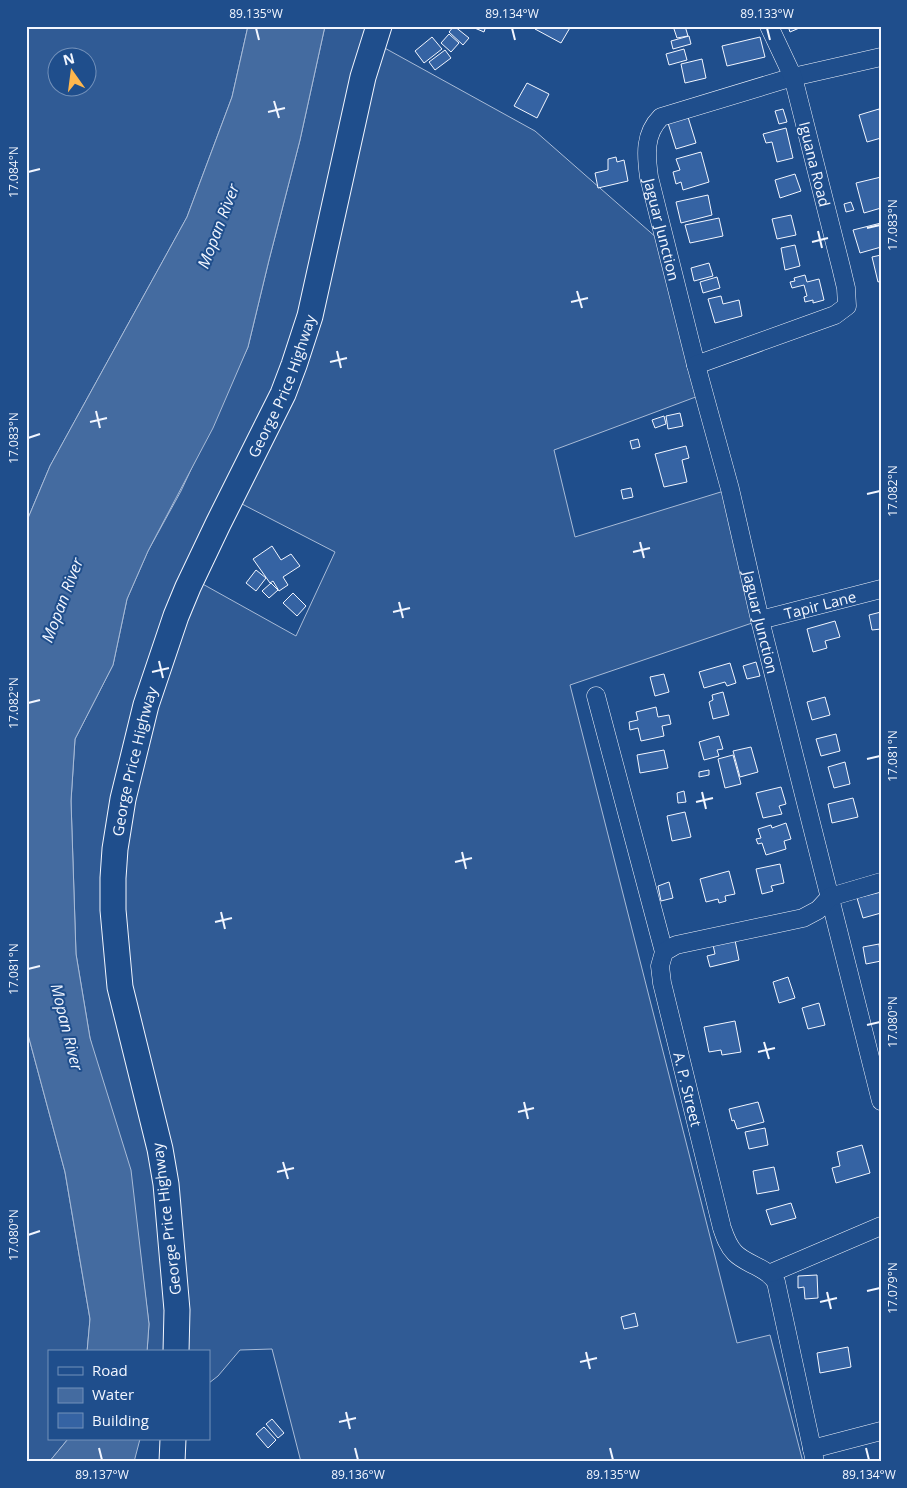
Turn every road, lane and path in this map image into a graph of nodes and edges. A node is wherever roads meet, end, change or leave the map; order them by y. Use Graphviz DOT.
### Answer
graph roads {
  1 [pos="378,26"];
  2 [pos="769,26"];
  3 [pos="881,57"];
  4 [pos="793,77"];
  5 [pos="696,365"];
  6 [pos="881,589"];
  7 [pos="760,620"];
  8 [pos="596,696"];
  9 [pos="881,882"];
  10 [pos="830,897"];
  11 [pos="664,952"];
  12 [pos="881,1101"];
  13 [pos="881,1226"];
  14 [pos="771,1274"];
  15 [pos="176,1350"];
  16 [pos="881,1431"];
  17 [pos="173,1440"];
  18 [pos="813,1455"];
  19 [pos="172,1462"];
  1 -- 15 [label="highway, George Price Highway"];
  2 -- 4 [label="street, Iguana Road"];
  3 -- 4 [label="street"];
  4 -- 5 [label="street, Jaguar Junction"];
  4 -- 5 [label="street, Iguana Road"];
  5 -- 7 [label="street, Jaguar Junction"];
  6 -- 7 [label="street, Tapir Lane"];
  7 -- 10 [label="street, Jaguar Junction"];
  8 -- 11 [label="street, A. P. Street"];
  9 -- 10 [label="street"];
  10 -- 11 [label="street"];
  10 -- 12 [label="street, Jaguar Junction"];
  11 -- 14 [label="street, A. P. Street"];
  13 -- 14 [label="street"];
  14 -- 18 [label="street"];
  16 -- 18 [label="street"];
  17 -- 19 [label="highway"];
}
